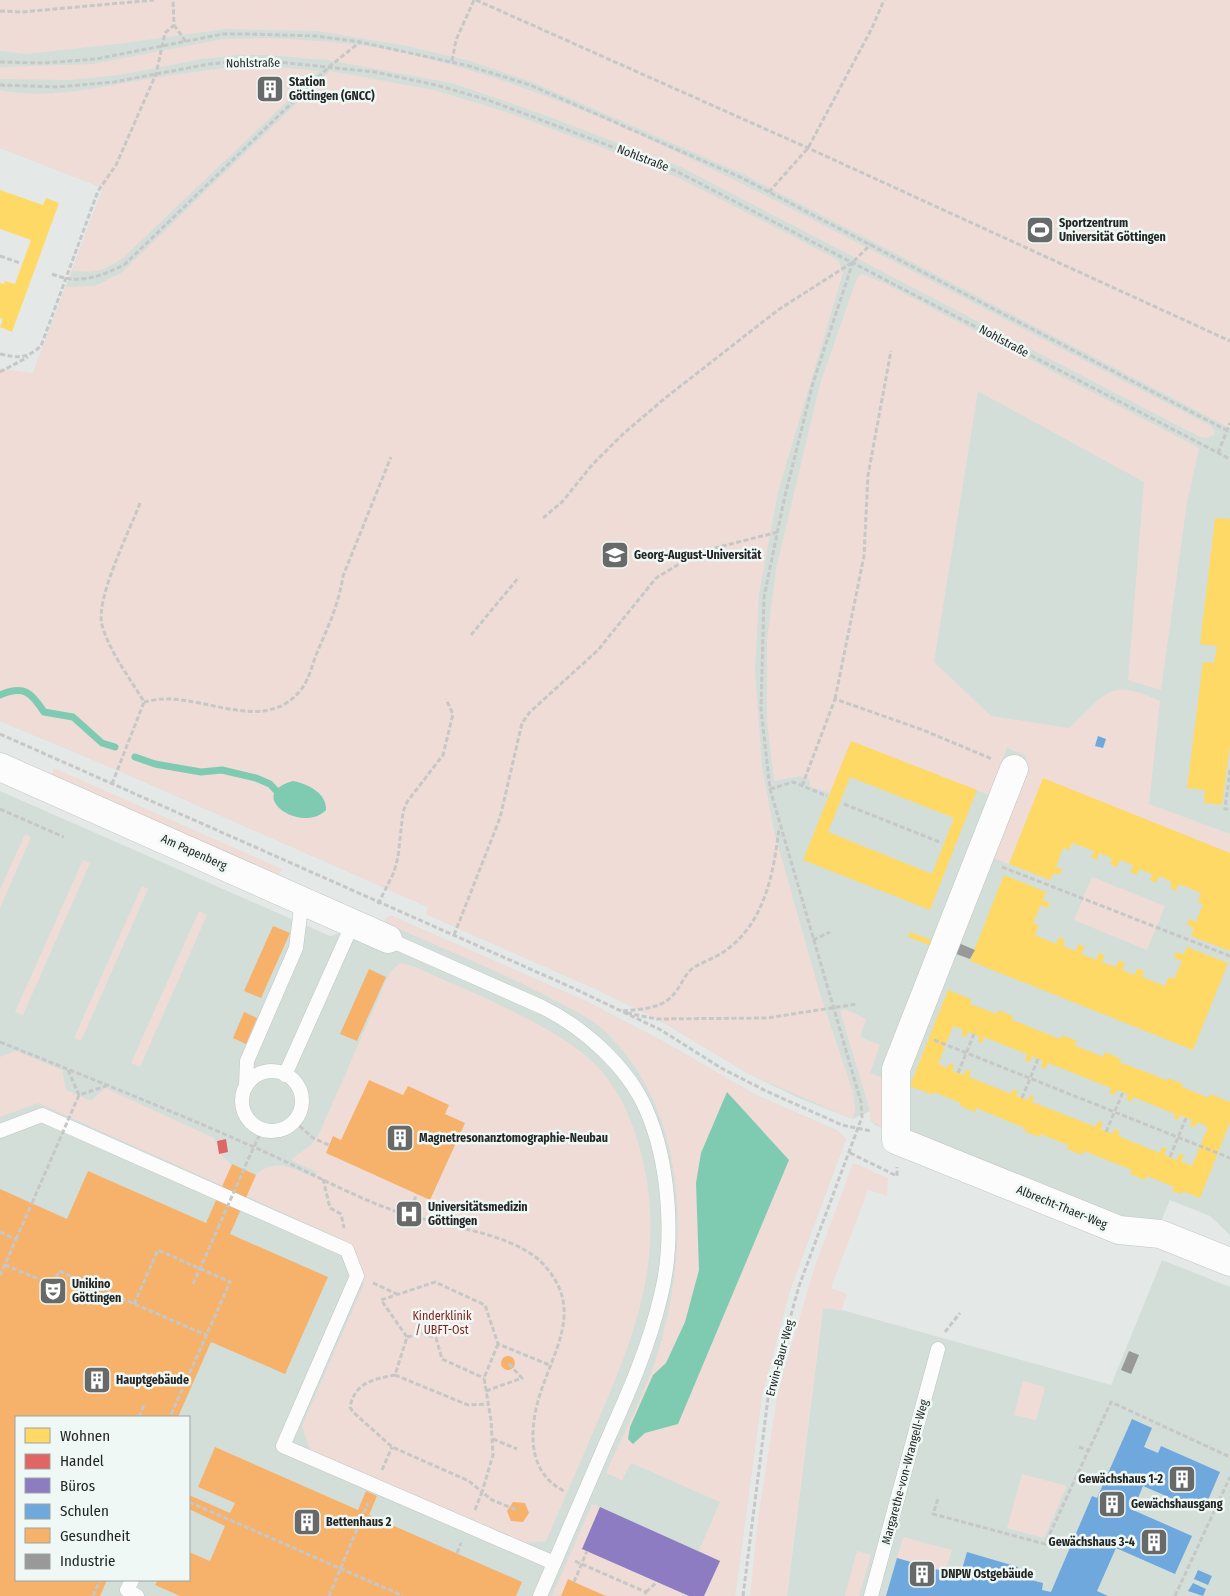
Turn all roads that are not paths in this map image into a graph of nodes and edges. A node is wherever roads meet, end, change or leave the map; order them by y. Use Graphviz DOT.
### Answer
graph roads {
  1 [pos="0,766"];
  2 [pos="1014,769"];
  3 [pos="302,900"];
  4 [pos="353,923"];
  5 [pos="388,939"];
  6 [pos="285,1075"];
  7 [pos="246,1086"];
  8 [pos="0,1131"];
  9 [pos="1230,1262"];
  10 [pos="939,1344"];
  11 [pos="556,1559"];
  12 [pos="132,1581"];
  13 [pos="137,1596"];
  14 [pos="540,1596"];
  15 [pos="872,1596"];
  1 -- 3 [label="street, Am Papenberg"];
  2 -- 9 [label="street, Albrecht-Thaer-Weg"];
  3 -- 4 [label="street, Am Papenberg"];
  3 -- 7 [label="lane"];
  4 -- 5 [label="street, Am Papenberg"];
  4 -- 6 [label="lane"];
  5 -- 11 [label="lane"];
  6 -- 7 [label="lane"];
  6 -- 7 [label="lane"];
  8 -- 11 [label="lane"];
  10 -- 15 [label="lane, Margarethe-von-Wrangell-Weg"];
  11 -- 14 [label="lane"];
  12 -- 13 [label="lane"];
}
